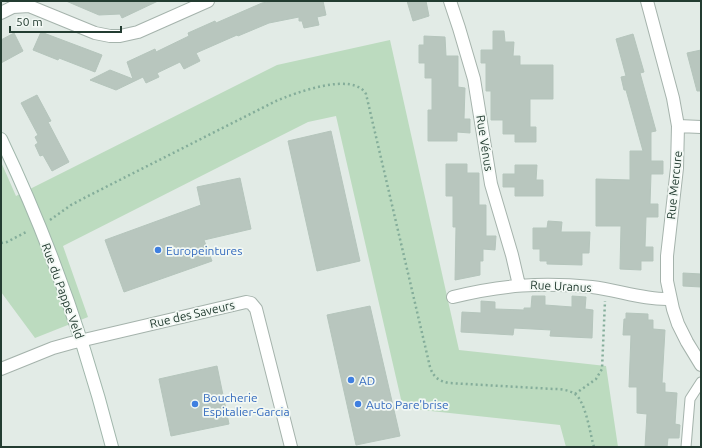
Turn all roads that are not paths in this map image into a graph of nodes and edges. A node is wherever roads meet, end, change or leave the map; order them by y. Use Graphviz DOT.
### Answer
graph roads {
  1 [pos="208,1"];
  2 [pos="450,1"];
  3 [pos="647,1"];
  4 [pos="43,6"];
  5 [pos="1,13"];
  6 [pos="678,126"];
  7 [pos="701,127"];
  8 [pos="1,139"];
  9 [pos="519,285"];
  10 [pos="453,297"];
  11 [pos="670,299"];
  12 [pos="81,340"];
  13 [pos="701,364"];
  14 [pos="1,369"];
  15 [pos="701,382"];
  16 [pos="112,447"];
  17 [pos="291,447"];
  18 [pos="686,447"];
  1 -- 4 [label="street"];
  2 -- 9 [label="street, Rue Vénus"];
  3 -- 6 [label="street, Rue Mercure"];
  4 -- 5 [label="street"];
  6 -- 7 [label="street"];
  6 -- 11 [label="street, Rue Mercure"];
  8 -- 12 [label="street, Rue du Pappe Veld"];
  9 -- 10 [label="street, Rue Uranus"];
  9 -- 11 [label="street, Rue Uranus"];
  11 -- 13 [label="street, Rue Mercure"];
  12 -- 14 [label="street"];
  12 -- 16 [label="street, Rue du Pappe Veld"];
  12 -- 17 [label="street, Rue des Saveurs"];
  15 -- 18 [label="lane"];
}
